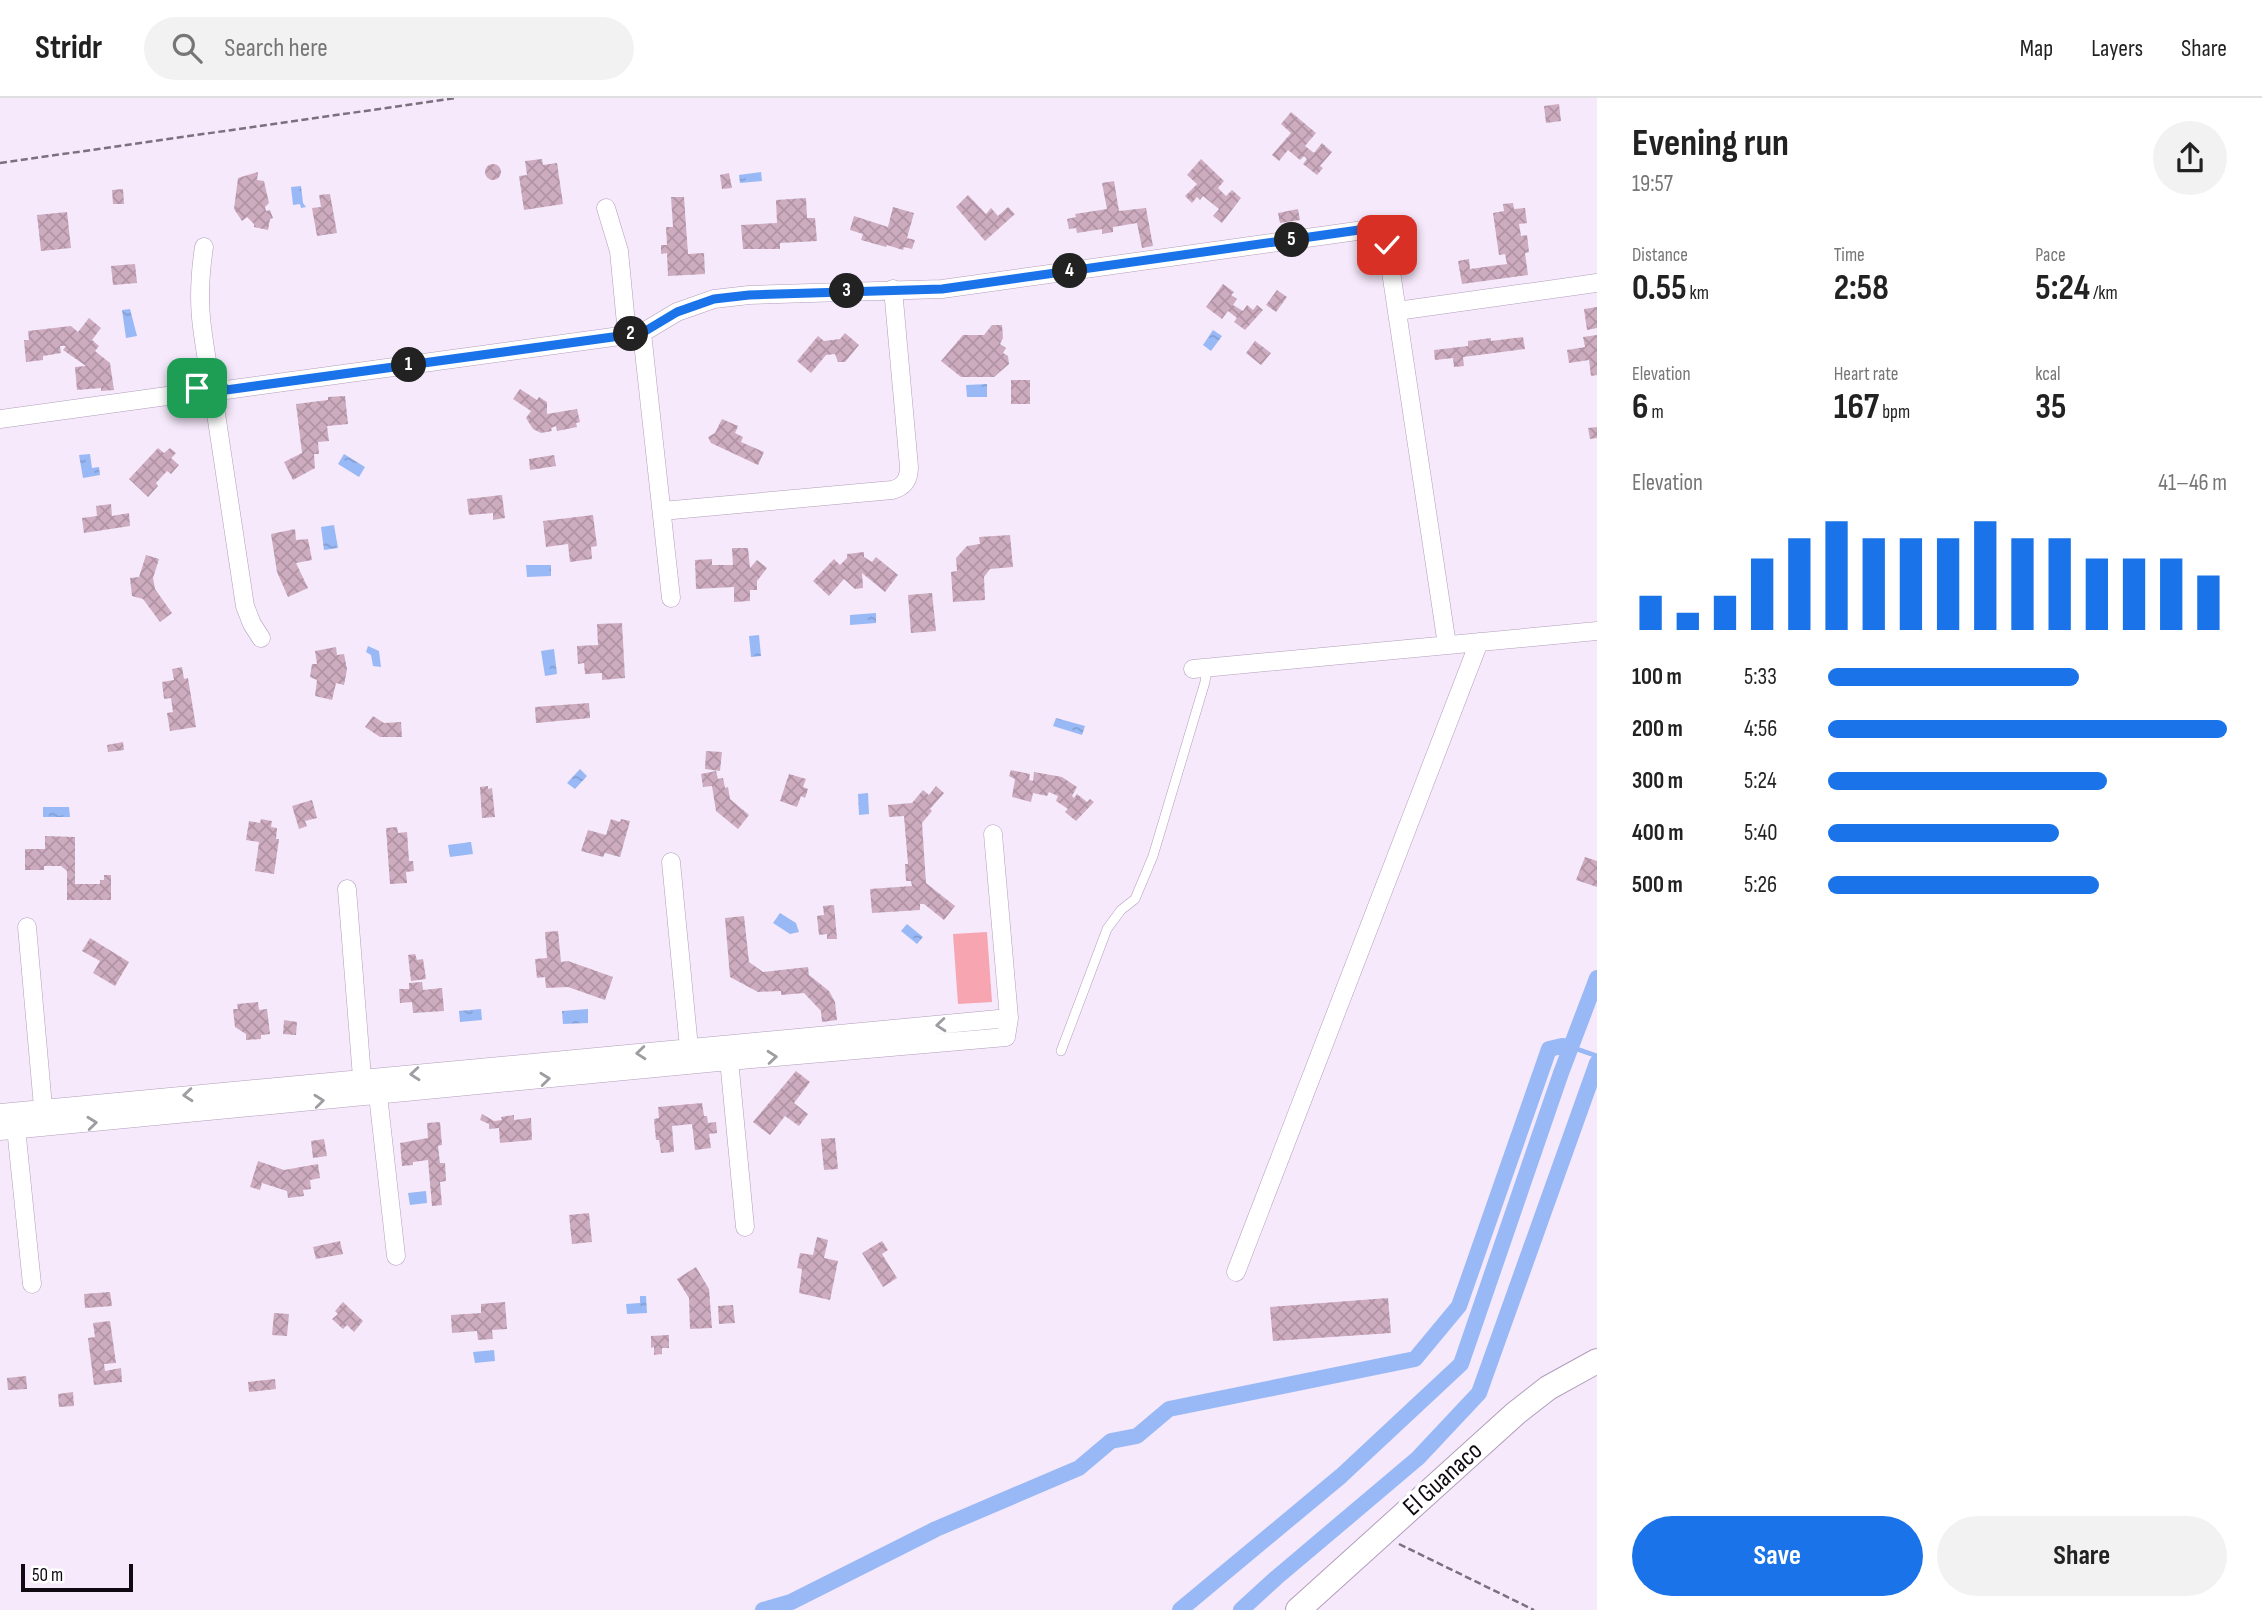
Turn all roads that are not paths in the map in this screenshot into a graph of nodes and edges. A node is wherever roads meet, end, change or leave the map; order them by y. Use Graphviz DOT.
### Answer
graph roads {
  1 [pos="606,208"];
  2 [pos="204,247"];
  3 [pos="1597,283"];
  4 [pos="893,289"];
  5 [pos="1397,311"];
  6 [pos="634,334"];
  7 [pos="210,378"];
  8 [pos="226,390"];
  9 [pos="196,392"];
  10 [pos="215,407"];
  11 [pos="0,419"];
  12 [pos="662,511"];
  13 [pos="671,598"];
  14 [pos="1597,631"];
  15 [pos="261,638"];
  16 [pos="1479,642"];
  17 [pos="1447,645"];
  18 [pos="1200,669"];
  19 [pos="993,834"];
  20 [pos="671,862"];
  21 [pos="347,890"];
  22 [pos="27,927"];
  23 [pos="1009,1018"];
  24 [pos="1062,1051"];
  25 [pos="729,1053"];
  26 [pos="690,1057"];
  27 [pos="368,1090"];
  28 [pos="43,1109"];
  29 [pos="7,1112"];
  30 [pos="45,1128"];
  31 [pos="8,1130"];
  32 [pos="745,1227"];
  33 [pos="396,1256"];
  34 [pos="1236,1272"];
  35 [pos="33,1283"];
  36 [pos="1597,1361"];
  37 [pos="1298,1610"];
  1 -- 6 [label="street"];
  2 -- 7 [label="street"];
  3 -- 5 [label="street"];
  4 -- 5 [label="street"];
  4 -- 6 [label="street"];
  4 -- 12 [label="street"];
  5 -- 17 [label="street"];
  6 -- 8 [label="street"];
  6 -- 12 [label="street"];
  7 -- 8 [label="street"];
  7 -- 9 [label="street"];
  8 -- 10 [label="street"];
  9 -- 10 [label="street"];
  9 -- 11 [label="street"];
  10 -- 15 [label="street"];
  12 -- 13 [label="street"];
  14 -- 16 [label="street"];
  16 -- 17 [label="street"];
  16 -- 34 [label="street"];
  17 -- 18 [label="street"];
  18 -- 24 [label="lane"];
  19 -- 23 [label="street"];
  20 -- 26 [label="street"];
  21 -- 27 [label="street"];
  22 -- 28 [label="street"];
  23 -- 25 [label="street, one-way"];
  25 -- 23 [label="street, one-way"];
  25 -- 26 [label="street"];
  25 -- 32 [label="street"];
  26 -- 27 [label="street"];
  27 -- 28 [label="street, one-way"];
  30 -- 27 [label="street, one-way"];
  27 -- 33 [label="street"];
  28 -- 29 [label="street"];
  28 -- 30 [label="street"];
  29 -- 31 [label="street"];
  30 -- 31 [label="street"];
  31 -- 35 [label="street"];
  36 -- 37 [label="main road, El Guanaco"];
}
